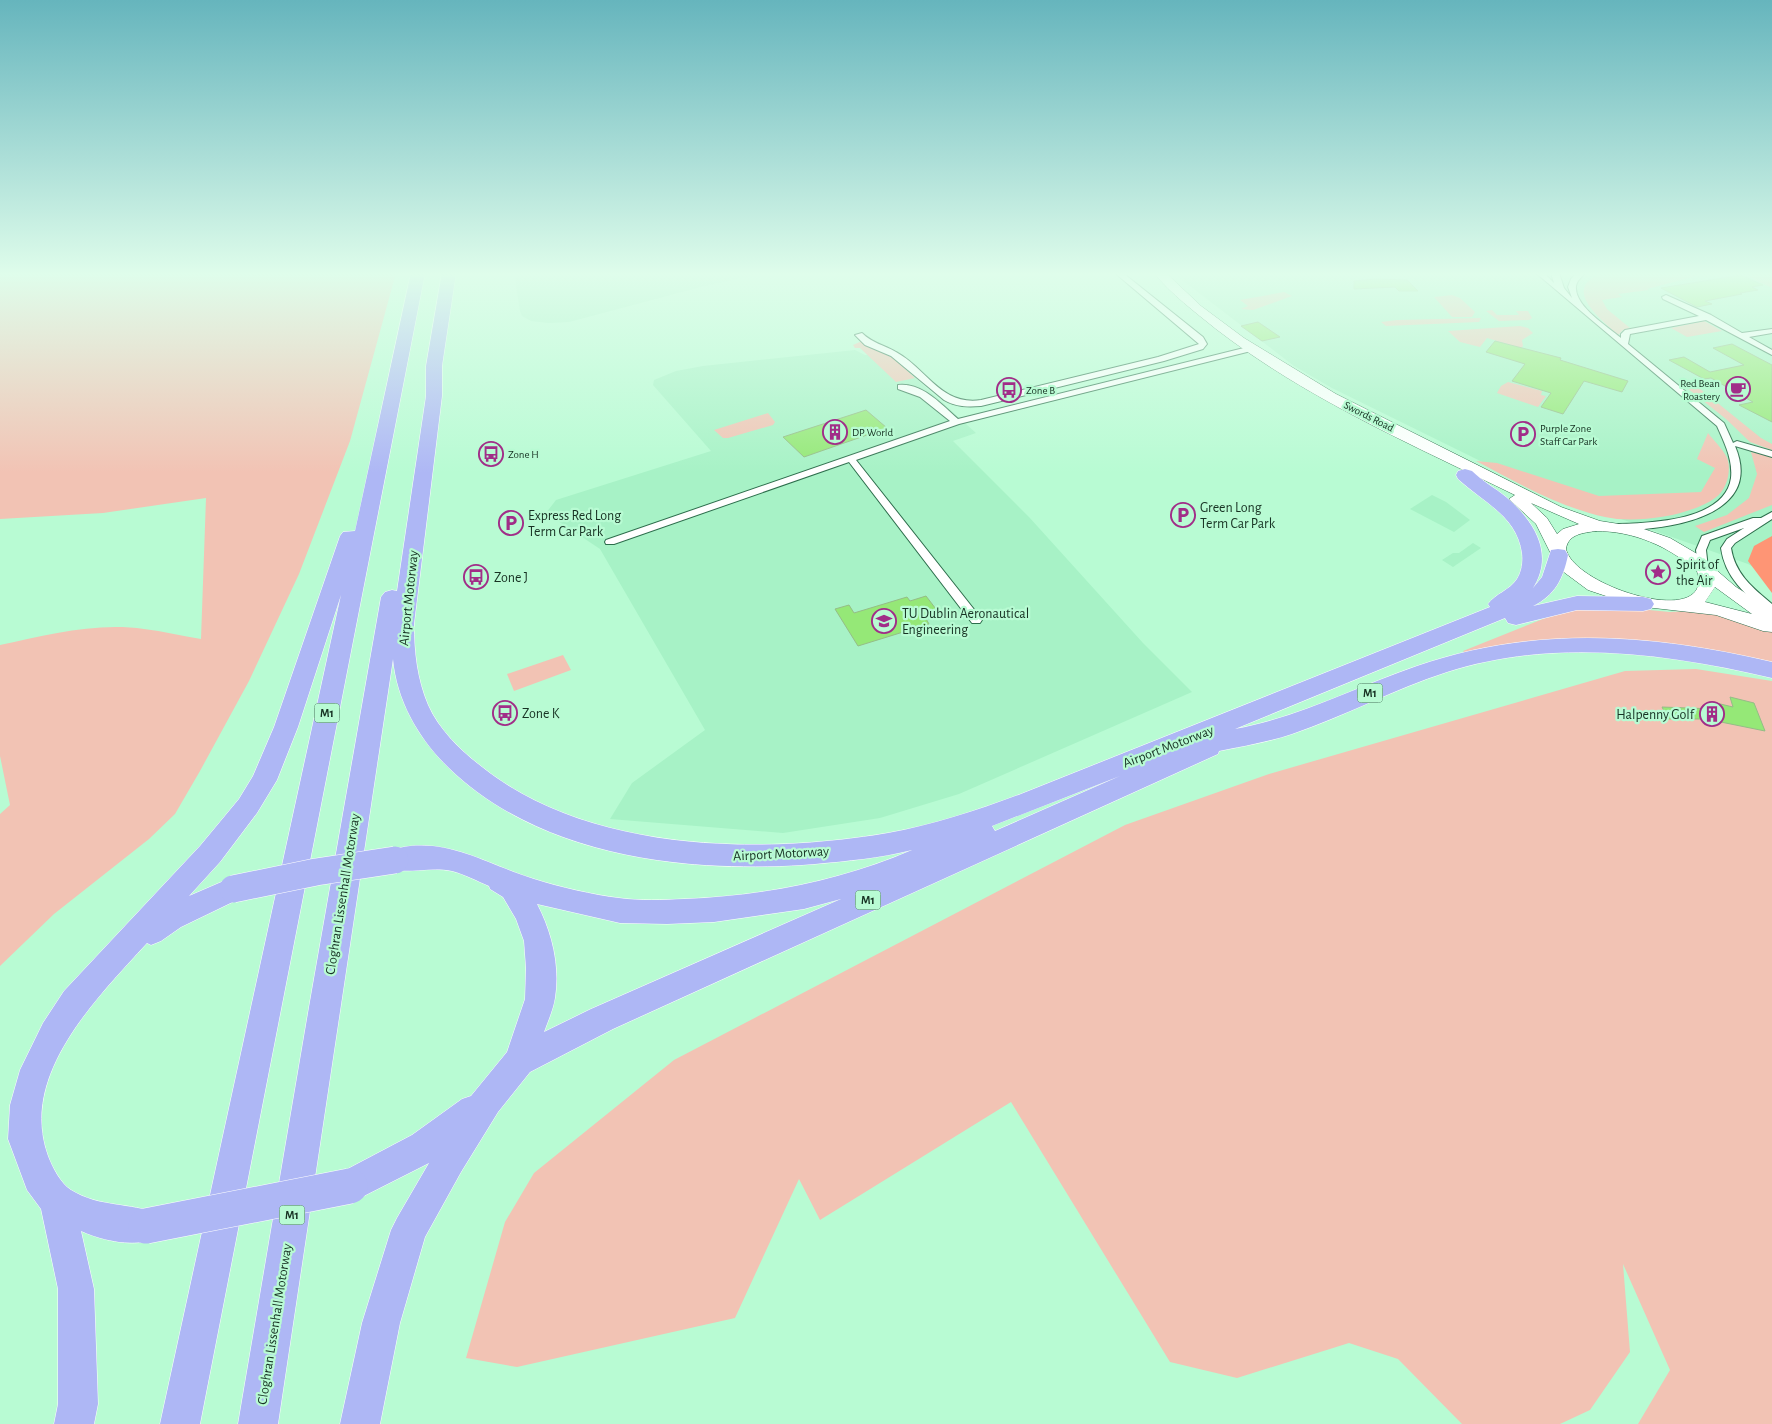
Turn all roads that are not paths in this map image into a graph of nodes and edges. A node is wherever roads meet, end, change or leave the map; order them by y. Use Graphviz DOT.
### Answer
graph roads {
  1 [pos="404,339"];
  2 [pos="438,339"];
  3 [pos="864,339"];
  4 [pos="1200,339"];
  5 [pos="1229,339"];
  6 [pos="1233,339"];
  7 [pos="1618,339"];
  8 [pos="1624,339"];
  9 [pos="1747,339"];
  10 [pos="1624,345"];
  11 [pos="1245,350"];
  12 [pos="1772,353"];
  13 [pos="434,366"];
  14 [pos="901,387"];
  15 [pos="389,409"];
  16 [pos="956,422"];
  17 [pos="1737,444"];
  18 [pos="1772,454"];
  19 [pos="850,458"];
  20 [pos="1745,458"];
  21 [pos="1465,475"];
  22 [pos="1740,498"];
  23 [pos="1772,515"];
  24 [pos="1598,526"];
  25 [pos="1616,527"];
  26 [pos="610,542"];
  27 [pos="1558,551"];
  28 [pos="1704,569"];
  29 [pos="1643,604"];
  30 [pos="1673,606"];
  31 [pos="1772,610"];
  32 [pos="1772,618"];
  33 [pos="976,620"];
  34 [pos="1772,628"];
  35 [pos="1456,629"];
  36 [pos="1772,670"];
  37 [pos="1226,732"];
  38 [pos="486,872"];
  39 [pos="117,956"];
  40 [pos="519,1061"];
  41 [pos="487,1101"];
  42 [pos="57,1202"];
  43 [pos="74,1424"];
  44 [pos="180,1424"];
  45 [pos="258,1424"];
  46 [pos="360,1424"];
  1 -- 15 [label="highway, M1"];
  2 -- 13 [label="highway, Airport Motorway / M1"];
  3 -- 4 [label="street"];
  5 -- 11 [label="main road, Swords Road"];
  6 -- 11 [label="main road, Swords Road"];
  7 -- 10 [label="street"];
  8 -- 10 [label="street"];
  9 -- 12 [label="street"];
  10 -- 17 [label="street"];
  11 -- 16 [label="street"];
  11 -- 21 [label="main road, Swords Road"];
  11 -- 24 [label="main road, Swords Road"];
  13 -- 37 [label="highway, Airport Motorway / M1"];
  13 -- 45 [label="highway, Cloghran Lissenhall Motorway / M1"];
  14 -- 16 [label="street"];
  15 -- 39 [label="highway, M1"];
  15 -- 44 [label="highway, M1"];
  16 -- 19 [label="street"];
  17 -- 18 [label="street"];
  17 -- 20 [label="street"];
  19 -- 26 [label="street"];
  19 -- 33 [label="street"];
  21 -- 27 [label="main road, Swords Road"];
  21 -- 35 [label="highway, M1"];
  22 -- 25 [label="street"];
  23 -- 28 [label="street"];
  23 -- 31 [label="street"];
  24 -- 25 [label="main road"];
  24 -- 27 [label="main road"];
  25 -- 28 [label="main road"];
  27 -- 29 [label="main road, Swords Road"];
  27 -- 35 [label="highway, Airport Motorway / M1"];
  28 -- 30 [label="main road"];
  28 -- 32 [label="main road"];
  29 -- 30 [label="main road, Swords Road"];
  29 -- 37 [label="highway, Airport Motorway / M1"];
  30 -- 34 [label="main road"];
  35 -- 37 [label="highway, Airport Motorway / M1"];
  36 -- 37 [label="highway, M1"];
  37 -- 38 [label="highway, M1"];
  37 -- 40 [label="highway, Airport Motorway / M1"];
  38 -- 39 [label="highway, M1, bridge"];
  38 -- 40 [label="highway, M1"];
  39 -- 42 [label="highway, M1"];
  40 -- 41 [label="highway, M1"];
  41 -- 42 [label="highway, M1, bridge"];
  41 -- 46 [label="highway, M1"];
  42 -- 43 [label="highway"];
}
